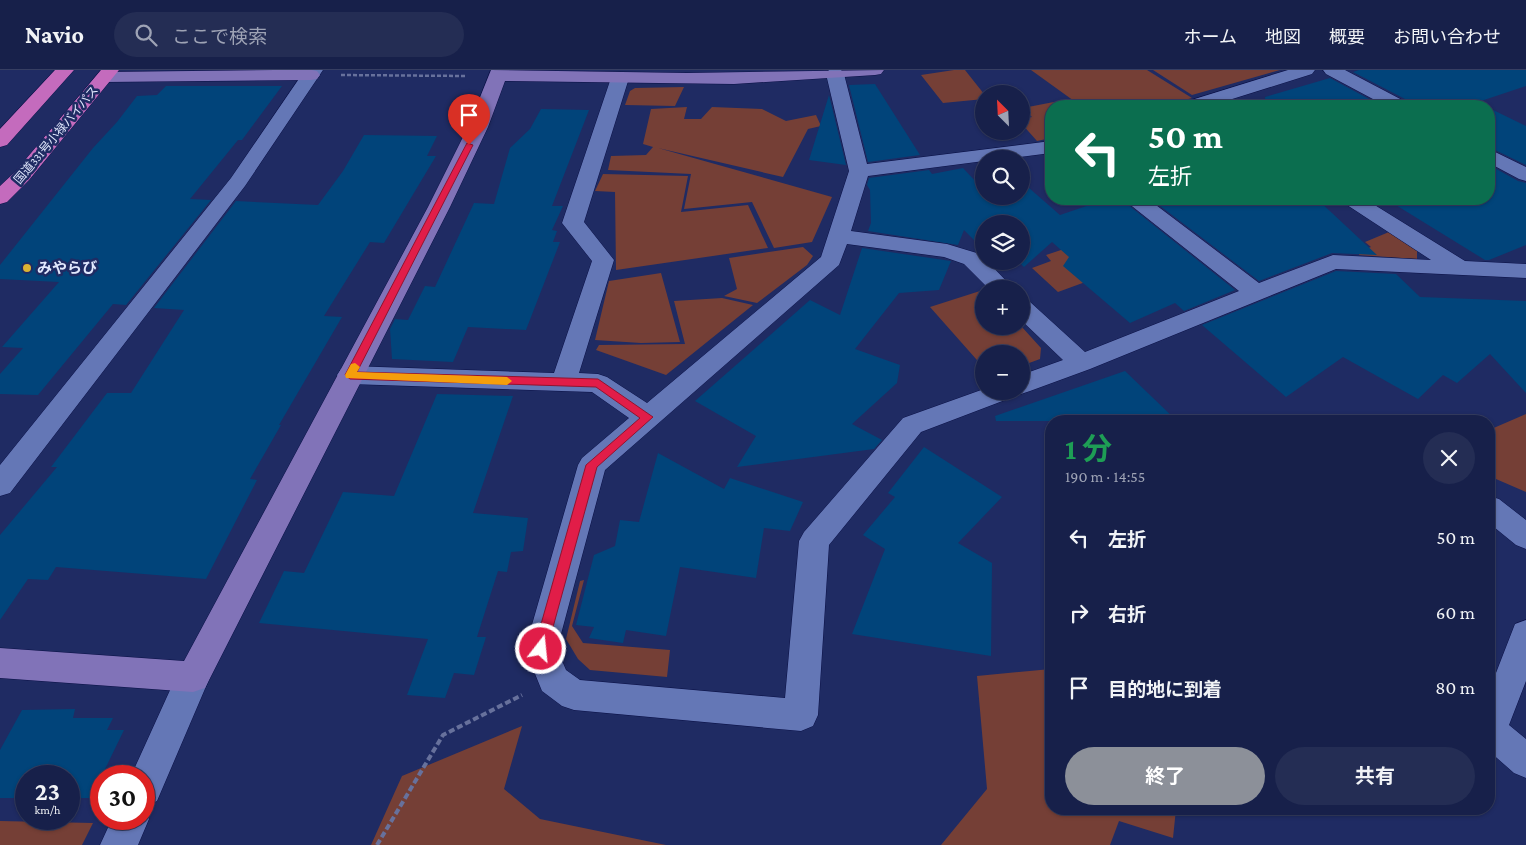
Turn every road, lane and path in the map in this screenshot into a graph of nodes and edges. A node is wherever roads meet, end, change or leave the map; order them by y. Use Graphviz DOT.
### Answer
graph roads {
  1 [pos="65,70"];
  2 [pos="865,70"];
  3 [pos="1306,70"];
  4 [pos="1332,70"];
  5 [pos="107,73"];
  6 [pos="312,73"];
  7 [pos="499,73"];
  8 [pos="674,74"];
  9 [pos="835,74"];
  10 [pos="620,78"];
  11 [pos="1214,100"];
  12 [pos="1388,100"];
  13 [pos="0,141"];
  14 [pos="1045,148"];
  15 [pos="1495,158"];
  16 [pos="860,171"];
  17 [pos="1526,175"];
  18 [pos="0,198"];
  19 [pos="1143,205"];
  20 [pos="1360,205"];
  21 [pos="839,236"];
  22 [pos="1458,267"];
  23 [pos="1526,271"];
  24 [pos="994,280"];
  25 [pos="1257,292"];
  26 [pos="1030,315"];
  27 [pos="1081,363"];
  28 [pos="350,375"];
  29 [pos="1030,382"];
  30 [pos="563,383"];
  31 [pos="980,400"];
  32 [pos="647,417"];
  33 [pos="0,485"];
  34 [pos="1495,512"];
  35 [pos="1526,537"];
  36 [pos="1526,634"];
  37 [pos="0,663"];
  38 [pos="193,677"];
  39 [pos="554,680"];
  40 [pos="1495,717"];
  41 [pos="1495,734"];
  42 [pos="1526,761"];
  43 [pos="154,765"];
  44 [pos="126,830"];
  45 [pos="119,845"];
  46 [pos="377,845"];
  1 -- 13 [label="highway"];
  2 -- 9 [label="street"];
  3 -- 11 [label="street"];
  4 -- 12 [label="street"];
  5 -- 6 [label="street"];
  5 -- 18 [label="highway, 国道331号小禄バイパス"];
  6 -- 7 [label="path"];
  6 -- 33 [label="street"];
  7 -- 10 [label="street"];
  7 -- 28 [label="street"];
  8 -- 9 [label="street"];
  8 -- 10 [label="street"];
  9 -- 16 [label="street"];
  10 -- 30 [label="street"];
  14 -- 16 [label="street"];
  15 -- 17 [label="street"];
  16 -- 21 [label="street"];
  19 -- 25 [label="street"];
  20 -- 22 [label="street"];
  21 -- 24 [label="street"];
  21 -- 32 [label="street"];
  22 -- 23 [label="street"];
  22 -- 25 [label="street"];
  25 -- 27 [label="street"];
  26 -- 27 [label="street"];
  27 -- 29 [label="street"];
  28 -- 30 [label="street"];
  28 -- 38 [label="street"];
  30 -- 32 [label="street"];
  31 -- 39 [label="street"];
  32 -- 39 [label="street"];
  34 -- 35 [label="street"];
  36 -- 40 [label="street"];
  37 -- 38 [label="street"];
  38 -- 43 [label="street"];
  39 -- 46 [label="path"];
  41 -- 42 [label="street"];
  44 -- 45 [label="street"];
}
